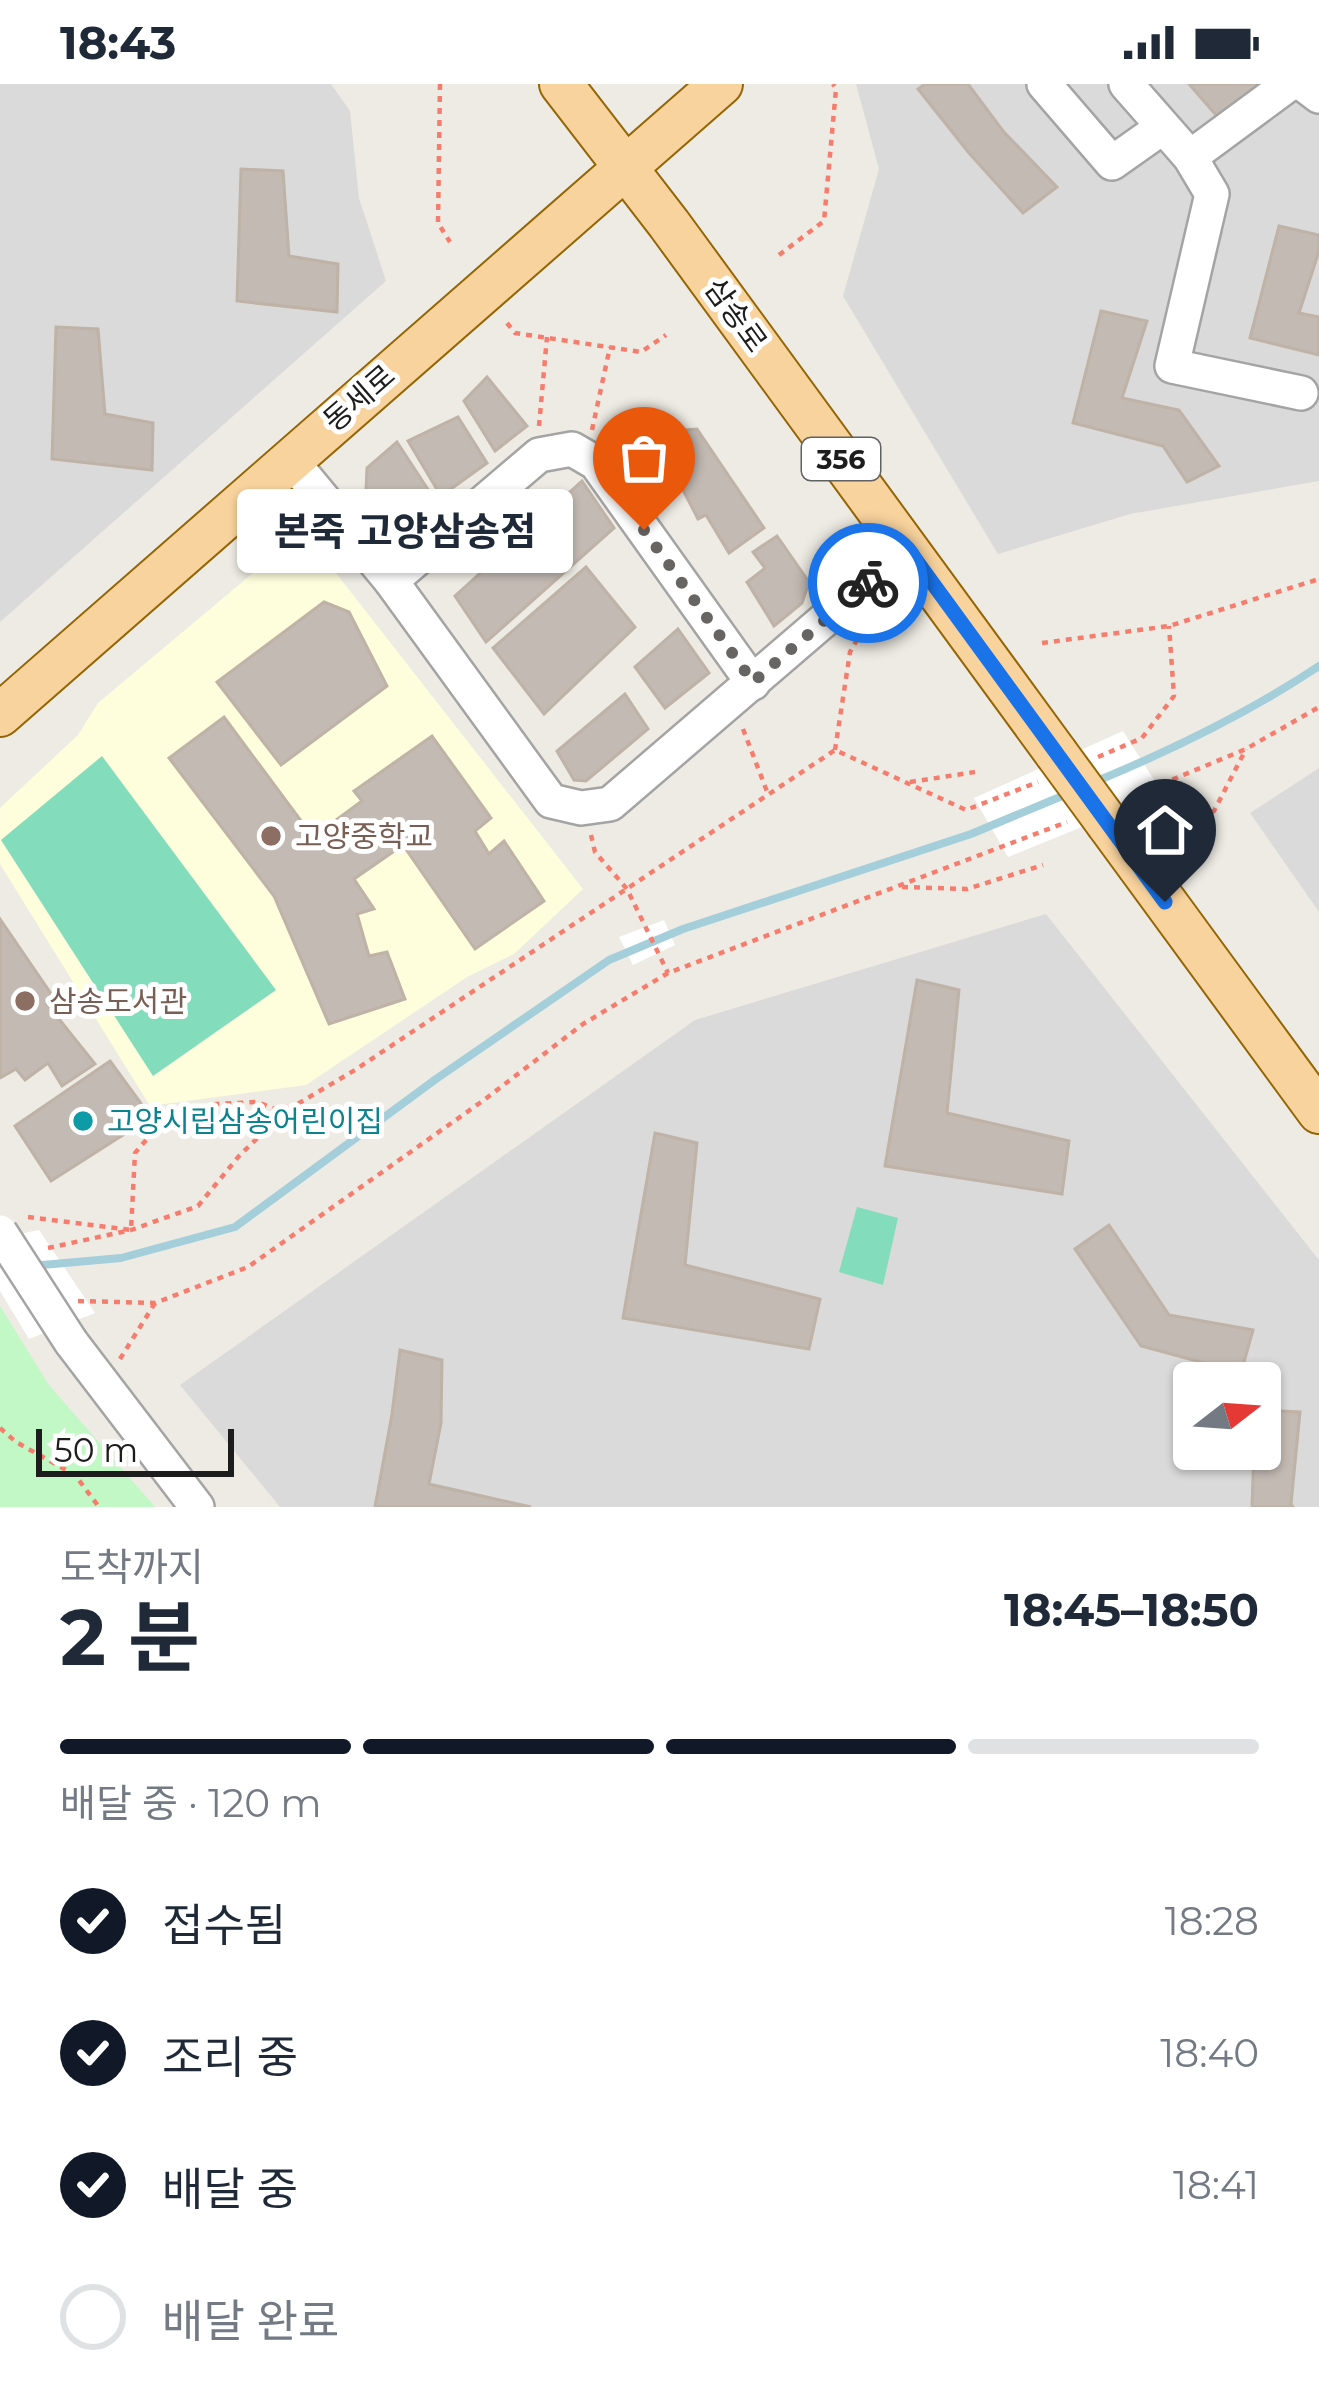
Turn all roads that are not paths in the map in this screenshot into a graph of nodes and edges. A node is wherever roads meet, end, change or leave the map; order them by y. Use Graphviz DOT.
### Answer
graph roads {
  1 [pos="561,84"];
  2 [pos="721,84"];
  3 [pos="1043,84"];
  4 [pos="1126,84"];
  5 [pos="1288,84"];
  6 [pos="1303,84"];
  7 [pos="1319,96"];
  8 [pos="1163,128"];
  9 [pos="1190,157"];
  10 [pos="624,166"];
  11 [pos="1301,392"];
  12 [pos="290,459"];
  13 [pos="907,548"];
  14 [pos="391,581"];
  15 [pos="753,682"];
  16 [pos="0,715"];
  17 [pos="1319,1112"];
  18 [pos="5,1223"];
  19 [pos="197,1507"];
  1 -- 10 [label="main road, 삼송로 / 356"];
  2 -- 10 [label="main road, 동세로"];
  3 -- 8 [label="street"];
  4 -- 8 [label="street"];
  5 -- 9 [label="street"];
  6 -- 7 [label="street"];
  8 -- 9 [label="street"];
  9 -- 11 [label="street"];
  10 -- 12 [label="main road, 동세로"];
  10 -- 13 [label="main road, 삼송로 / 356"];
  12 -- 14 [label="street"];
  12 -- 16 [label="main road, 동세로"];
  13 -- 15 [label="street"];
  13 -- 17 [label="main road, 삼송로 / 356, bridge"];
  14 -- 15 [label="street"];
  14 -- 15 [label="street"];
  18 -- 19 [label="street, bridge"];
}
